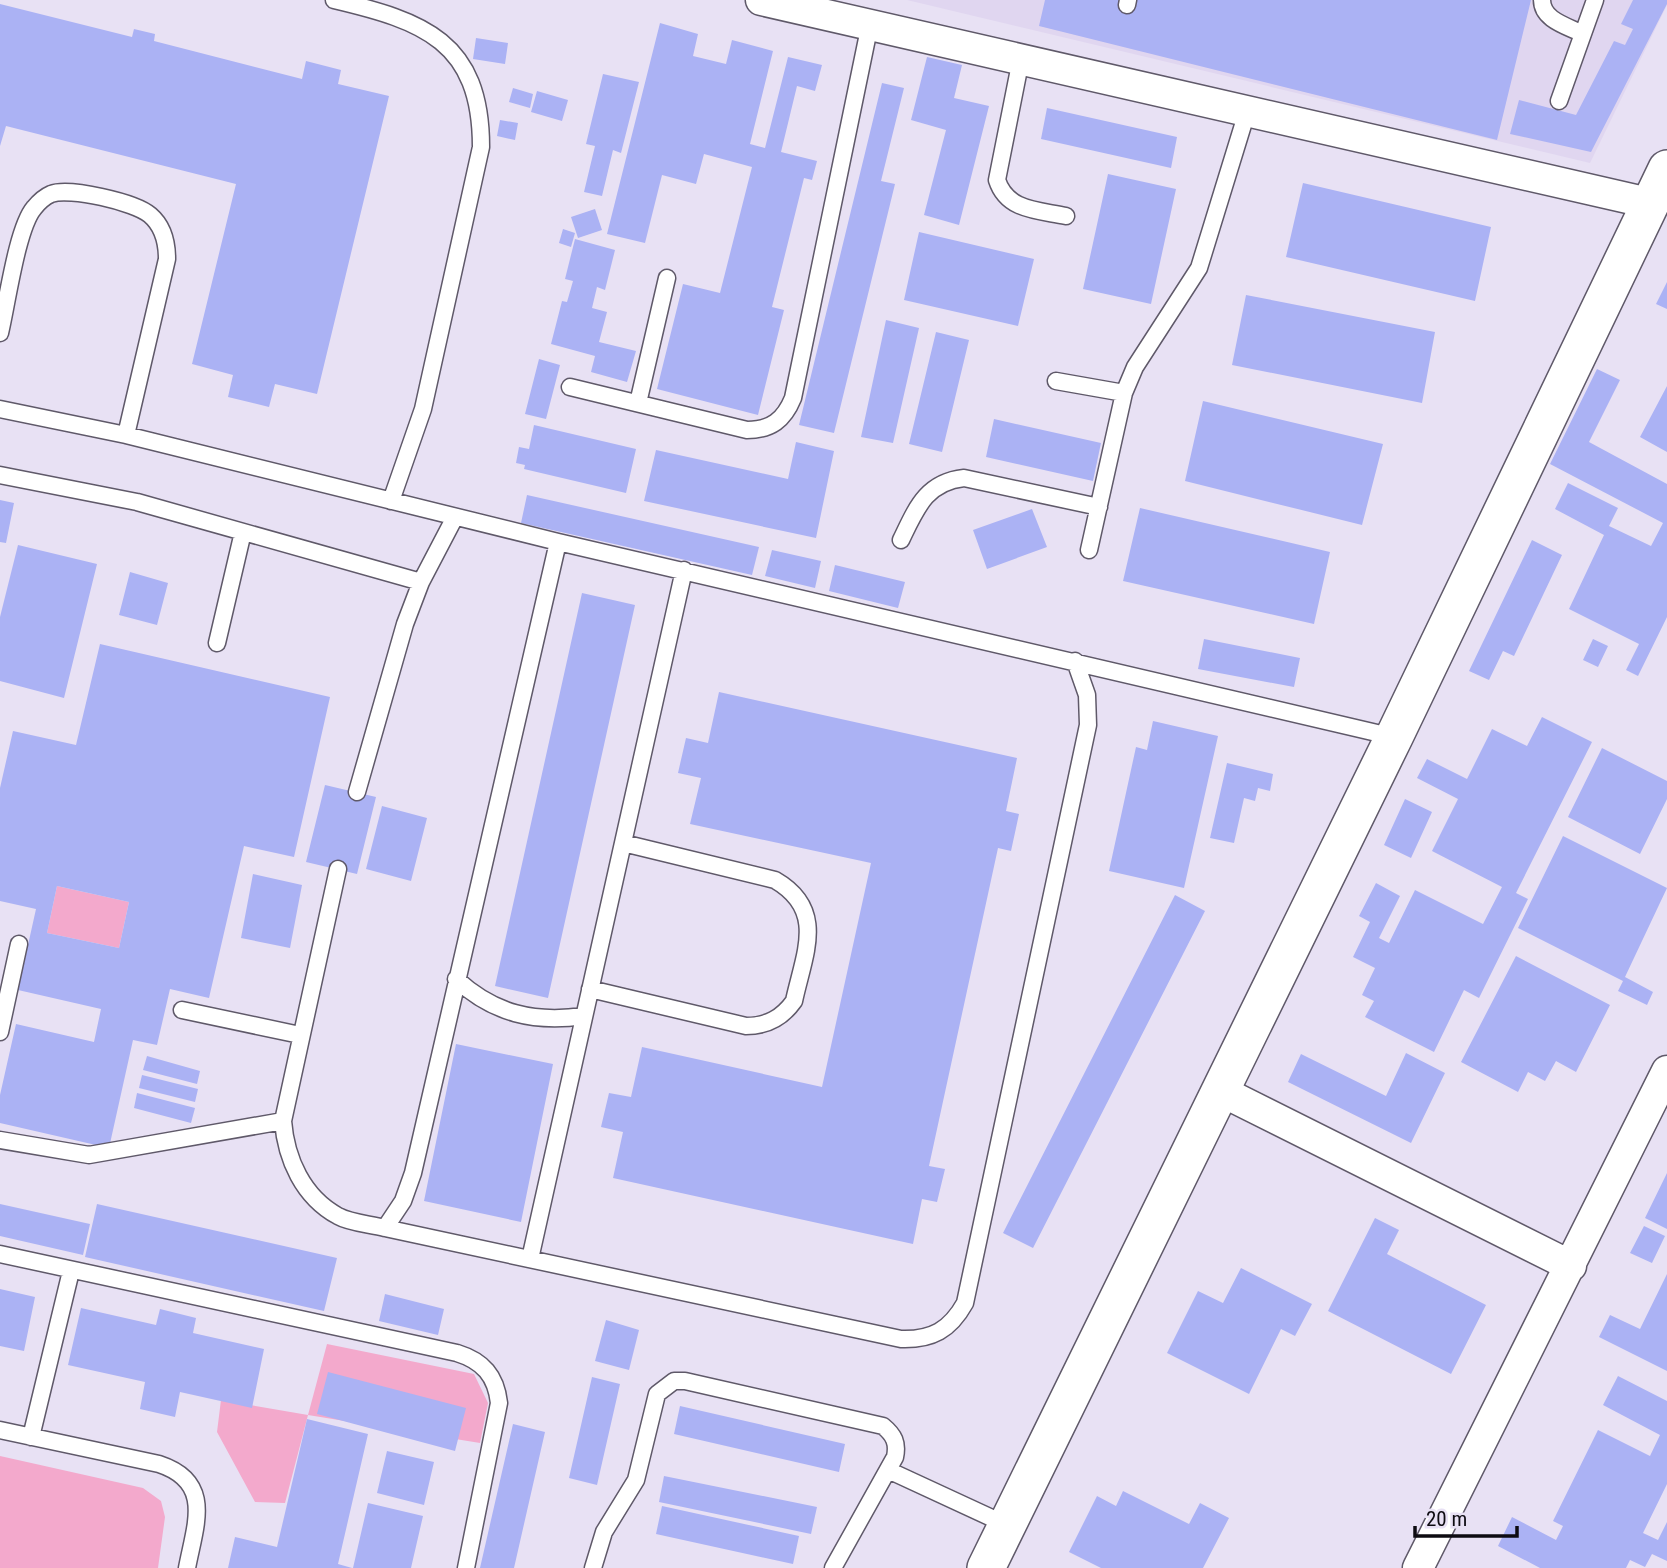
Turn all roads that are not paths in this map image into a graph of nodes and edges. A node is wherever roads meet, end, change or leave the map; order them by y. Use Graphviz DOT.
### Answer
graph roads {
  1 [pos="334,0"];
  2 [pos="761,0"];
  3 [pos="1542,0"];
  4 [pos="1595,0"];
  5 [pos="870,24"];
  6 [pos="1583,34"];
  7 [pos="1021,59"];
  8 [pos="1559,101"];
  9 [pos="1247,112"];
  10 [pos="1667,169"];
  11 [pos="1649,202"];
  12 [pos="1066,216"];
  13 [pos="667,278"];
  14 [pos="0,333"];
  15 [pos="1056,381"];
  16 [pos="570,387"];
  17 [pos="1124,393"];
  18 [pos="638,403"];
  19 [pos="0,409"];
  20 [pos="125,435"];
  21 [pos="0,475"];
  22 [pos="391,501"];
  23 [pos="1099,507"];
  24 [pos="455,517"];
  25 [pos="243,532"];
  26 [pos="901,540"];
  27 [pos="558,542"];
  28 [pos="1089,550"];
  29 [pos="684,570"];
  30 [pos="421,582"];
  31 [pos="216,643"];
  32 [pos="1075,661"];
  33 [pos="1394,737"];
  34 [pos="356,792"];
  35 [pos="622,843"];
  36 [pos="338,869"];
  37 [pos="19,944"];
  38 [pos="456,979"];
  39 [pos="590,989"];
  40 [pos="182,1010"];
  41 [pos="584,1016"];
  42 [pos="0,1032"];
  43 [pos="300,1035"];
  44 [pos="1667,1071"];
  45 [pos="1219,1090"];
  46 [pos="283,1121"];
  47 [pos="0,1140"];
  48 [pos="385,1228"];
  49 [pos="0,1254"];
  50 [pos="530,1259"];
  51 [pos="1571,1266"];
  52 [pos="71,1271"];
  53 [pos="0,1430"];
  54 [pos="32,1437"];
  55 [pos="888,1471"];
  56 [pos="1007,1525"];
  57 [pos="1424,1566"];
  58 [pos="187,1568"];
  59 [pos="466,1568"];
  60 [pos="593,1568"];
  61 [pos="833,1568"];
  62 [pos="986,1568"];
  1 -- 22 [label="lane"];
  2 -- 5 [label="street"];
  3 -- 6 [label="lane"];
  4 -- 6 [label="lane"];
  5 -- 7 [label="street"];
  5 -- 18 [label="lane"];
  6 -- 8 [label="lane"];
  7 -- 9 [label="street"];
  7 -- 12 [label="lane"];
  9 -- 11 [label="street"];
  9 -- 17 [label="lane"];
  10 -- 11 [label="street"];
  11 -- 33 [label="street"];
  13 -- 18 [label="lane"];
  14 -- 20 [label="lane"];
  15 -- 17 [label="lane"];
  16 -- 18 [label="lane"];
  17 -- 23 [label="lane"];
  19 -- 20 [label="lane"];
  20 -- 22 [label="lane"];
  21 -- 25 [label="lane"];
  22 -- 24 [label="lane"];
  23 -- 26 [label="lane"];
  23 -- 28 [label="lane"];
  24 -- 27 [label="lane"];
  24 -- 30 [label="lane"];
  25 -- 30 [label="lane"];
  25 -- 31 [label="lane"];
  27 -- 29 [label="lane"];
  27 -- 38 [label="lane"];
  29 -- 32 [label="lane"];
  29 -- 35 [label="lane"];
  30 -- 34 [label="lane"];
  32 -- 33 [label="lane"];
  32 -- 50 [label="lane"];
  33 -- 45 [label="street"];
  35 -- 39 [label="lane"];
  35 -- 39 [label="lane"];
  36 -- 43 [label="lane"];
  37 -- 42 [label="lane"];
  38 -- 41 [label="lane"];
  38 -- 48 [label="lane"];
  39 -- 41 [label="lane"];
  40 -- 43 [label="lane"];
  41 -- 50 [label="lane"];
  43 -- 46 [label="lane"];
  44 -- 51 [label="street"];
  45 -- 51 [label="street"];
  45 -- 56 [label="street"];
  46 -- 47 [label="lane"];
  46 -- 48 [label="lane"];
  48 -- 50 [label="lane"];
  49 -- 52 [label="lane"];
  51 -- 57 [label="street"];
  52 -- 54 [label="lane"];
  52 -- 59 [label="lane"];
  53 -- 54 [label="lane"];
  54 -- 58 [label="lane"];
  55 -- 56 [label="lane"];
  55 -- 60 [label="lane"];
  55 -- 61 [label="lane"];
  56 -- 62 [label="street"];
}
